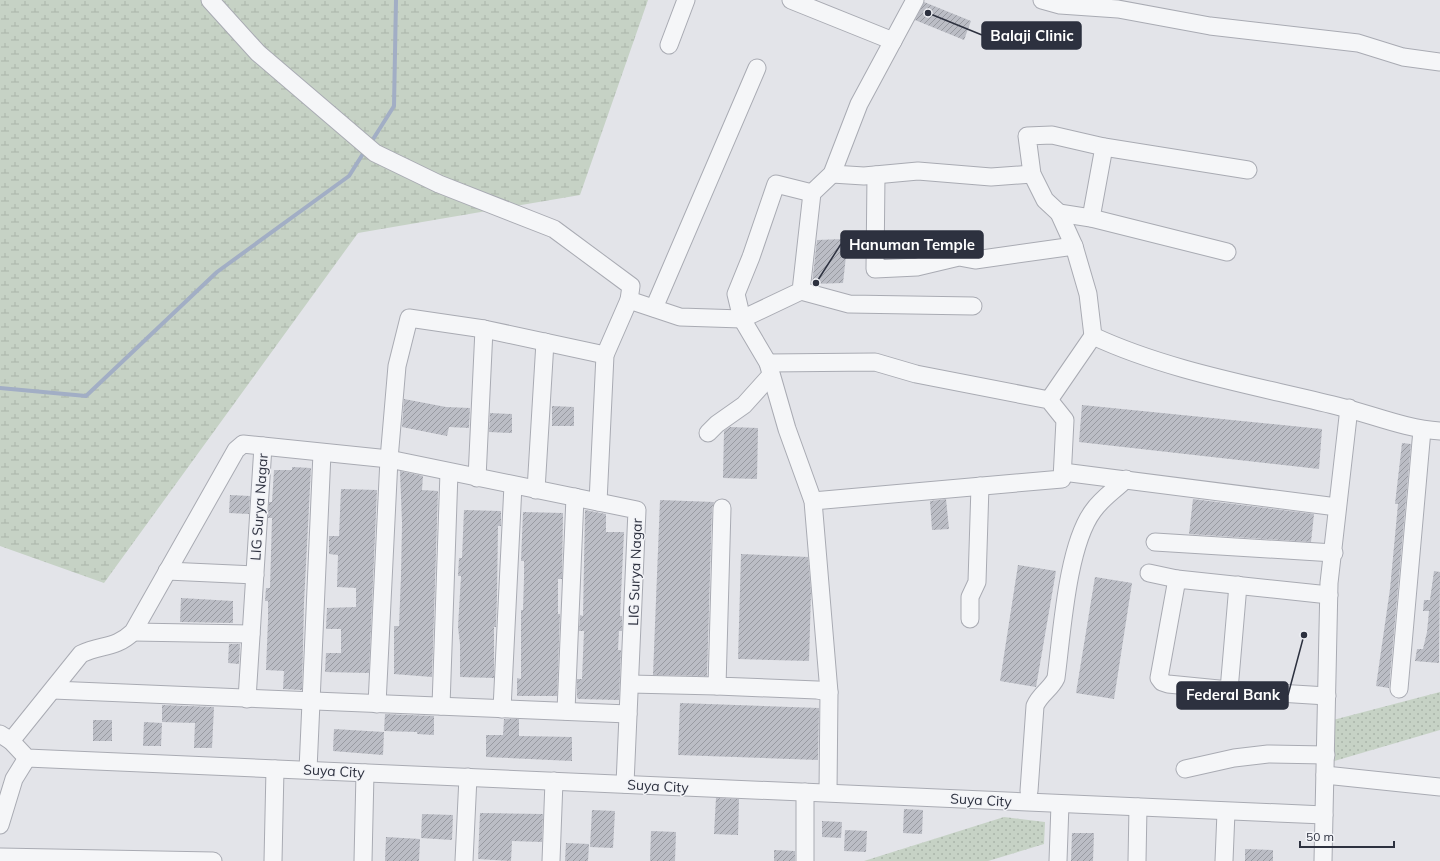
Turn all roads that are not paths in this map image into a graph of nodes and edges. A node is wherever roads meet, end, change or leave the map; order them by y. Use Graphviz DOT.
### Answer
graph roads {
  1 [pos="210,0"];
  2 [pos="686,0"];
  3 [pos="791,0"];
  4 [pos="915,0"];
  5 [pos="1042,0"];
  6 [pos="893,41"];
  7 [pos="669,45"];
  8 [pos="1440,62"];
  9 [pos="757,68"];
  10 [pos="1104,146"];
  11 [pos="1248,170"];
  12 [pos="832,174"];
  13 [pos="1032,174"];
  14 [pos="876,175"];
  15 [pos="812,193"];
  16 [pos="1059,213"];
  17 [pos="1091,218"];
  18 [pos="1074,246"];
  19 [pos="1227,252"];
  20 [pos="801,291"];
  21 [pos="629,300"];
  22 [pos="973,306"];
  23 [pos="654,308"];
  24 [pos="742,319"];
  25 [pos="484,329"];
  26 [pos="1093,336"];
  27 [pos="545,342"];
  28 [pos="605,355"];
  29 [pos="769,369"];
  30 [pos="1048,400"];
  31 [pos="1349,408"];
  32 [pos="1422,430"];
  33 [pos="1440,431"];
  34 [pos="708,433"];
  35 [pos="263,446"];
  36 [pos="322,454"];
  37 [pos="389,459"];
  38 [pos="449,472"];
  39 [pos="1063,472"];
  40 [pos="477,478"];
  41 [pos="1126,479"];
  42 [pos="513,485"];
  43 [pos="980,486"];
  44 [pos="536,490"];
  45 [pos="575,497"];
  46 [pos="813,501"];
  47 [pos="598,502"];
  48 [pos="1337,507"];
  49 [pos="722,508"];
  50 [pos="1155,542"];
  51 [pos="1334,553"];
  52 [pos="167,571"];
  53 [pos="1149,573"];
  54 [pos="255,575"];
  55 [pos="1177,579"];
  56 [pos="1238,585"];
  57 [pos="1329,595"];
  58 [pos="970,619"];
  59 [pos="133,632"];
  60 [pos="251,634"];
  61 [pos="630,684"];
  62 [pos="717,686"];
  63 [pos="1399,689"];
  64 [pos="53,690"];
  65 [pos="1229,690"];
  66 [pos="829,692"];
  67 [pos="1327,696"];
  68 [pos="247,699"];
  69 [pos="311,701"];
  70 [pos="377,704"];
  71 [pos="441,706"];
  72 [pos="502,709"];
  73 [pos="566,711"];
  74 [pos="628,714"];
  75 [pos="5,738"];
  76 [pos="1326,755"];
  77 [pos="27,758"];
  78 [pos="275,769"];
  79 [pos="1185,769"];
  80 [pos="308,770"];
  81 [pos="364,773"];
  82 [pos="1325,775"];
  83 [pos="468,777"];
  84 [pos="554,781"];
  85 [pos="625,784"];
  86 [pos="1440,786"];
  87 [pos="1029,791"];
  88 [pos="805,792"];
  89 [pos="828,792"];
  90 [pos="1060,804"];
  91 [pos="1138,807"];
  92 [pos="1226,812"];
  93 [pos="1324,816"];
  94 [pos="0,825"];
  95 [pos="0,857"];
  96 [pos="74,860"];
  97 [pos="177,861"];
  98 [pos="213,861"];
  99 [pos="273,861"];
  100 [pos="363,861"];
  101 [pos="464,861"];
  102 [pos="551,861"];
  103 [pos="805,861"];
  104 [pos="1058,861"];
  105 [pos="1137,861"];
  106 [pos="1224,861"];
  107 [pos="1323,861"];
  1 -- 21 [label="street"];
  2 -- 7 [label="street"];
  3 -- 6 [label="street"];
  4 -- 6 [label="street"];
  5 -- 8 [label="street"];
  6 -- 12 [label="street"];
  9 -- 23 [label="street"];
  10 -- 11 [label="street"];
  10 -- 13 [label="street"];
  10 -- 17 [label="street"];
  12 -- 14 [label="street"];
  12 -- 15 [label="street"];
  13 -- 14 [label="street"];
  13 -- 16 [label="street"];
  14 -- 18 [label="street"];
  15 -- 20 [label="street"];
  15 -- 24 [label="street"];
  16 -- 17 [label="street"];
  16 -- 18 [label="street"];
  17 -- 19 [label="street"];
  18 -- 26 [label="street"];
  20 -- 22 [label="street"];
  20 -- 24 [label="street"];
  21 -- 23 [label="street"];
  21 -- 28 [label="street"];
  23 -- 24 [label="street"];
  24 -- 29 [label="street"];
  25 -- 27 [label="street"];
  25 -- 37 [label="street"];
  25 -- 40 [label="street"];
  26 -- 30 [label="street"];
  26 -- 31 [label="street"];
  27 -- 28 [label="street"];
  27 -- 44 [label="street"];
  28 -- 47 [label="street"];
  29 -- 30 [label="street"];
  29 -- 34 [label="street"];
  29 -- 46 [label="street"];
  30 -- 39 [label="street"];
  31 -- 32 [label="street"];
  31 -- 48 [label="street"];
  32 -- 33 [label="street"];
  32 -- 63 [label="street"];
  35 -- 36 [label="street, LIG Surya Nagar"];
  35 -- 52 [label="street"];
  35 -- 54 [label="street, LIG Surya Nagar"];
  36 -- 37 [label="street, LIG Surya Nagar"];
  36 -- 69 [label="street"];
  37 -- 38 [label="street, LIG Surya Nagar"];
  37 -- 70 [label="street"];
  38 -- 40 [label="street, LIG Surya Nagar"];
  38 -- 71 [label="street"];
  39 -- 41 [label="street"];
  39 -- 43 [label="street"];
  40 -- 42 [label="street, LIG Surya Nagar"];
  41 -- 48 [label="street"];
  41 -- 87 [label="street"];
  42 -- 44 [label="street, LIG Surya Nagar"];
  42 -- 72 [label="street"];
  43 -- 46 [label="street"];
  43 -- 58 [label="street"];
  44 -- 45 [label="street, LIG Surya Nagar"];
  45 -- 47 [label="street, LIG Surya Nagar"];
  45 -- 73 [label="street"];
  46 -- 66 [label="street"];
  47 -- 61 [label="street, LIG Surya Nagar"];
  48 -- 51 [label="street"];
  49 -- 62 [label="street"];
  50 -- 51 [label="street"];
  51 -- 57 [label="street"];
  52 -- 54 [label="street"];
  52 -- 59 [label="street"];
  53 -- 55 [label="street"];
  54 -- 60 [label="street, LIG Surya Nagar"];
  55 -- 56 [label="street"];
  55 -- 65 [label="street"];
  56 -- 57 [label="street"];
  56 -- 65 [label="street"];
  57 -- 67 [label="street"];
  59 -- 60 [label="street"];
  59 -- 64 [label="street"];
  60 -- 68 [label="street, LIG Surya Nagar"];
  61 -- 62 [label="street"];
  61 -- 74 [label="street, LIG Surya Nagar"];
  62 -- 66 [label="street"];
  64 -- 68 [label="street"];
  64 -- 75 [label="street"];
  65 -- 67 [label="street"];
  66 -- 89 [label="street"];
  67 -- 76 [label="street"];
  68 -- 69 [label="street"];
  69 -- 70 [label="street"];
  69 -- 80 [label="street"];
  70 -- 71 [label="street"];
  71 -- 72 [label="street"];
  72 -- 73 [label="street"];
  73 -- 74 [label="street"];
  74 -- 85 [label="street, LIG Surya Nagar"];
  75 -- 77 [label="street"];
  76 -- 79 [label="street"];
  76 -- 82 [label="street"];
  77 -- 78 [label="street, Suya City"];
  77 -- 94 [label="street"];
  78 -- 80 [label="street, Suya City"];
  78 -- 99 [label="street"];
  80 -- 81 [label="street, Suya City"];
  81 -- 83 [label="street, Suya City"];
  81 -- 100 [label="street"];
  82 -- 86 [label="street"];
  82 -- 93 [label="street"];
  83 -- 84 [label="street, Suya City"];
  83 -- 101 [label="street"];
  84 -- 85 [label="street, Suya City"];
  84 -- 102 [label="street"];
  85 -- 88 [label="street, Suya City"];
  88 -- 89 [label="street, Suya City"];
  88 -- 103 [label="street"];
  89 -- 90 [label="street, Suya City"];
  90 -- 91 [label="street, Suya City"];
  90 -- 104 [label="street"];
  91 -- 92 [label="street, Suya City"];
  91 -- 105 [label="street"];
  92 -- 93 [label="street, Suya City"];
  92 -- 106 [label="street"];
  93 -- 107 [label="street"];
  95 -- 96 [label="street"];
  96 -- 97 [label="street"];
  97 -- 98 [label="street"];
}
